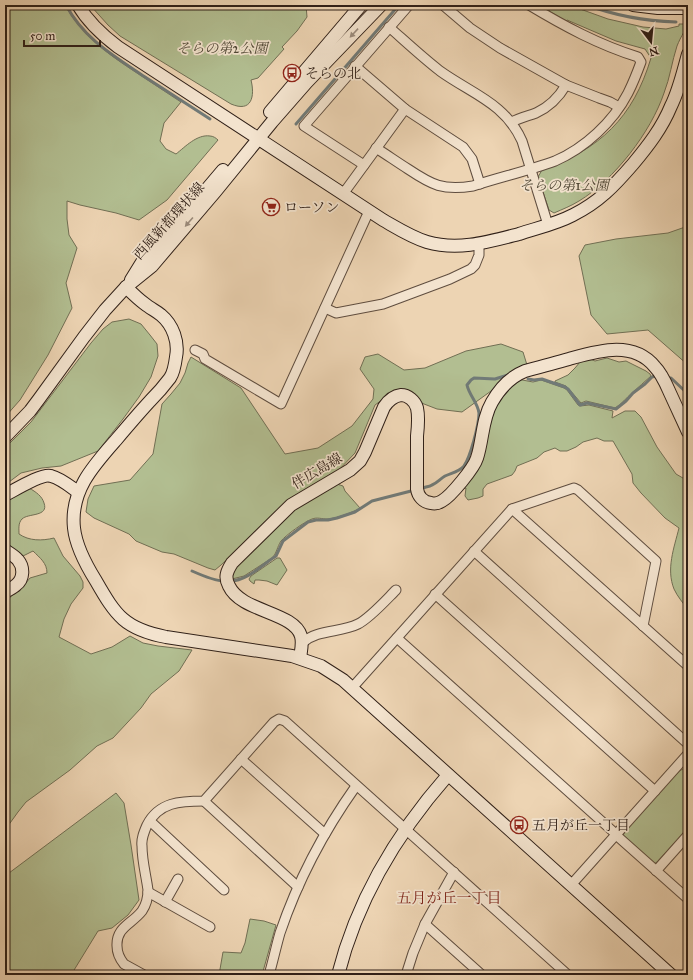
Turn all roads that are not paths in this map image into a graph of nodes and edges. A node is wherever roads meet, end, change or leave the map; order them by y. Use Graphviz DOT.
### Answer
graph roads {
  1 [pos="78,5"];
  2 [pos="361,5"];
  3 [pos="381,5"];
  4 [pos="409,5"];
  5 [pos="443,5"];
  6 [pos="529,5"];
  7 [pos="633,5"];
  8 [pos="688,8"];
  9 [pos="389,27"];
  10 [pos="688,54"];
  11 [pos="355,66"];
  12 [pos="566,85"];
  13 [pos="619,107"];
  14 [pos="405,109"];
  15 [pos="512,122"];
  16 [pos="256,137"];
  17 [pos="376,148"];
  18 [pos="364,165"];
  19 [pos="531,168"];
  20 [pos="480,184"];
  21 [pos="343,194"];
  22 [pos="369,211"];
  23 [pos="548,225"];
  24 [pos="479,244"];
  25 [pos="126,287"];
  26 [pos="325,308"];
  27 [pos="195,350"];
  28 [pos="688,432"];
  29 [pos="5,437"];
  30 [pos="78,492"];
  31 [pos="5,495"];
  32 [pos="512,509"];
  33 [pos="5,550"];
  34 [pos="474,551"];
  35 [pos="396,590"];
  36 [pos="5,592"];
  37 [pos="436,594"];
  38 [pos="643,626"];
  39 [pos="397,638"];
  40 [pos="302,643"];
  41 [pos="300,658"];
  42 [pos="688,666"];
  43 [pos="352,688"];
  44 [pos="688,744"];
  45 [pos="687,758"];
  46 [pos="241,759"];
  47 [pos="448,775"];
  48 [pos="356,786"];
  49 [pos="655,791"];
  50 [pos="204,801"];
  51 [pos="150,821"];
  52 [pos="405,829"];
  53 [pos="325,834"];
  54 [pos="616,835"];
  55 [pos="688,835"];
  56 [pos="656,870"];
  57 [pos="454,872"];
  58 [pos="178,879"];
  59 [pos="298,886"];
  60 [pos="571,886"];
  61 [pos="224,890"];
  62 [pos="148,892"];
  63 [pos="688,898"];
  64 [pos="165,902"];
  65 [pos="425,924"];
  66 [pos="210,927"];
  67 [pos="144,975"];
  68 [pos="270,975"];
  69 [pos="338,975"];
  70 [pos="406,975"];
  71 [pos="482,975"];
  72 [pos="568,975"];
  73 [pos="671,975"];
  1 -- 16 [label="street"];
  2 -- 16 [label="street, 西風新都環状線"];
  3 -- 16 [label="street, 西風新都環状線, one-way"];
  4 -- 9 [label="street"];
  5 -- 12 [label="street"];
  6 -- 13 [label="street"];
  7 -- 8 [label="street"];
  9 -- 11 [label="street"];
  9 -- 15 [label="street"];
  10 -- 23 [label="street"];
  11 -- 14 [label="street"];
  11 -- 18 [label="street"];
  12 -- 13 [label="street"];
  12 -- 15 [label="street"];
  13 -- 19 [label="street"];
  14 -- 17 [label="street"];
  14 -- 20 [label="street"];
  15 -- 19 [label="street"];
  16 -- 21 [label="street"];
  16 -- 25 [label="street, 西風新都環状線"];
  17 -- 18 [label="street"];
  17 -- 20 [label="street"];
  18 -- 21 [label="street"];
  19 -- 20 [label="street"];
  19 -- 23 [label="street"];
  21 -- 22 [label="street"];
  22 -- 24 [label="street"];
  22 -- 26 [label="street"];
  23 -- 24 [label="street"];
  24 -- 26 [label="street"];
  25 -- 29 [label="street"];
  25 -- 30 [label="street"];
  26 -- 27 [label="street"];
  28 -- 40 [label="street, 伴広島線"];
  30 -- 31 [label="street"];
  30 -- 41 [label="street"];
  32 -- 34 [label="street"];
  32 -- 38 [label="street"];
  32 -- 38 [label="street"];
  33 -- 36 [label="street"];
  34 -- 37 [label="street"];
  34 -- 44 [label="street"];
  35 -- 40 [label="street"];
  37 -- 39 [label="street"];
  37 -- 49 [label="street"];
  38 -- 42 [label="street"];
  39 -- 43 [label="street"];
  39 -- 54 [label="street"];
  40 -- 41 [label="street"];
  41 -- 43 [label="street"];
  43 -- 47 [label="street"];
  45 -- 49 [label="street"];
  46 -- 48 [label="street"];
  46 -- 50 [label="street"];
  46 -- 53 [label="street"];
  47 -- 52 [label="street"];
  47 -- 60 [label="street"];
  48 -- 52 [label="street"];
  48 -- 53 [label="street"];
  49 -- 54 [label="street"];
  50 -- 51 [label="street"];
  50 -- 59 [label="street"];
  51 -- 61 [label="street"];
  51 -- 62 [label="street"];
  52 -- 57 [label="street"];
  52 -- 69 [label="street"];
  53 -- 59 [label="street"];
  54 -- 56 [label="street"];
  54 -- 60 [label="street"];
  55 -- 56 [label="street"];
  56 -- 63 [label="street"];
  57 -- 65 [label="street"];
  57 -- 72 [label="street"];
  58 -- 64 [label="street"];
  59 -- 68 [label="street"];
  60 -- 73 [label="street"];
  62 -- 64 [label="street"];
  62 -- 67 [label="street"];
  64 -- 66 [label="street"];
  65 -- 70 [label="street"];
  65 -- 71 [label="street"];
}
